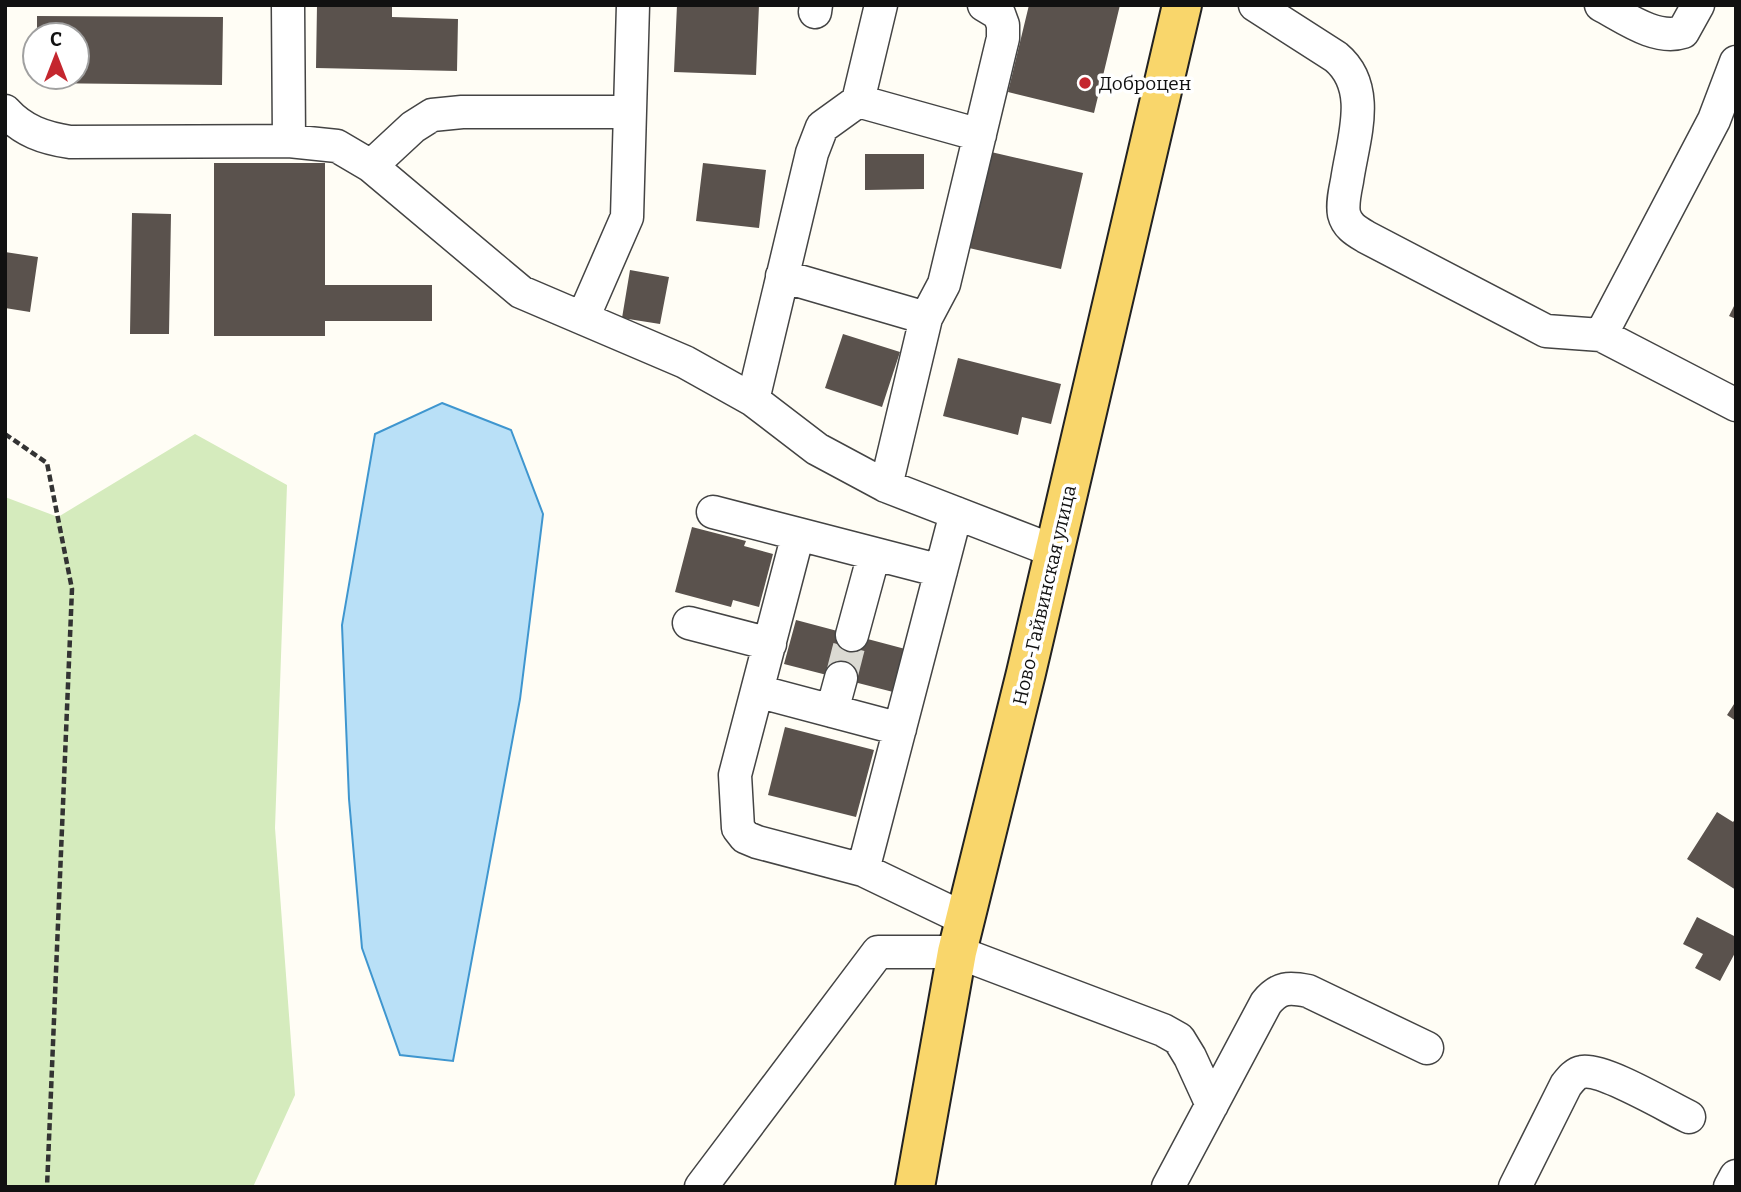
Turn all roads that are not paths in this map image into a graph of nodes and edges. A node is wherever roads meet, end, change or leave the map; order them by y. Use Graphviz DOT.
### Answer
graph roads {
  1 [pos="288,5"];
  2 [pos="633,5"];
  3 [pos="881,5"];
  4 [pos="984,5"];
  5 [pos="1182,5"];
  6 [pos="1255,5"];
  7 [pos="1601,5"];
  8 [pos="1698,5"];
  9 [pos="1736,62"];
  10 [pos="858,101"];
  11 [pos="5,111"];
  12 [pos="630,112"];
  13 [pos="979,135"];
  14 [pos="289,141"];
  15 [pos="371,166"];
  16 [pos="782,276"];
  17 [pos="583,318"];
  18 [pos="926,318"];
  19 [pos="1601,335"];
  20 [pos="753,400"];
  21 [pos="1736,405"];
  22 [pos="886,486"];
  23 [pos="713,512"];
  24 [pos="956,513"];
  25 [pos="798,534"];
  26 [pos="1054,551"];
  27 [pos="874,554"];
  28 [pos="941,572"];
  29 [pos="689,623"];
  30 [pos="852,635"];
  31 [pos="769,644"];
  32 [pos="841,678"];
  33 [pos="757,691"];
  34 [pos="832,711"];
  35 [pos="900,729"];
  36 [pos="863,870"];
  37 [pos="961,935"];
  38 [pos="1427,1048"];
  39 [pos="1212,1105"];
  40 [pos="1689,1117"];
  41 [pos="1736,1176"];
  42 [pos="701,1187"];
  43 [pos="915,1187"];
  44 [pos="1168,1187"];
  45 [pos="1516,1187"];
  46 [pos="1730,1187"];
  1 -- 14 [label="street"];
  2 -- 12 [label="street"];
  3 -- 10 [label="street"];
  4 -- 13 [label="street"];
  5 -- 26 [label="main road, Ново-Гайвинская улица"];
  6 -- 19 [label="street"];
  7 -- 8 [label="street"];
  9 -- 19 [label="street"];
  10 -- 13 [label="street"];
  10 -- 16 [label="street"];
  11 -- 14 [label="street"];
  12 -- 15 [label="street"];
  12 -- 17 [label="street"];
  13 -- 18 [label="street"];
  14 -- 15 [label="street"];
  15 -- 17 [label="street"];
  16 -- 18 [label="street"];
  16 -- 20 [label="street"];
  17 -- 20 [label="street"];
  18 -- 22 [label="street"];
  19 -- 21 [label="street"];
  20 -- 22 [label="street"];
  22 -- 24 [label="street"];
  23 -- 25 [label="street"];
  24 -- 26 [label="street"];
  24 -- 28 [label="street"];
  25 -- 27 [label="street"];
  25 -- 31 [label="street"];
  26 -- 37 [label="main road, Ново-Гайвинская улица"];
  27 -- 28 [label="street"];
  27 -- 30 [label="street"];
  28 -- 35 [label="street"];
  29 -- 31 [label="street"];
  31 -- 33 [label="street"];
  32 -- 34 [label="street"];
  33 -- 34 [label="street"];
  33 -- 36 [label="street"];
  34 -- 35 [label="street"];
  35 -- 36 [label="street"];
  36 -- 37 [label="street"];
  37 -- 39 [label="street"];
  37 -- 42 [label="street"];
  37 -- 43 [label="main road, Ново-Гайвинская улица"];
  38 -- 39 [label="street"];
  39 -- 44 [label="street"];
  40 -- 45 [label="street"];
  41 -- 46 [label="street"];
}
